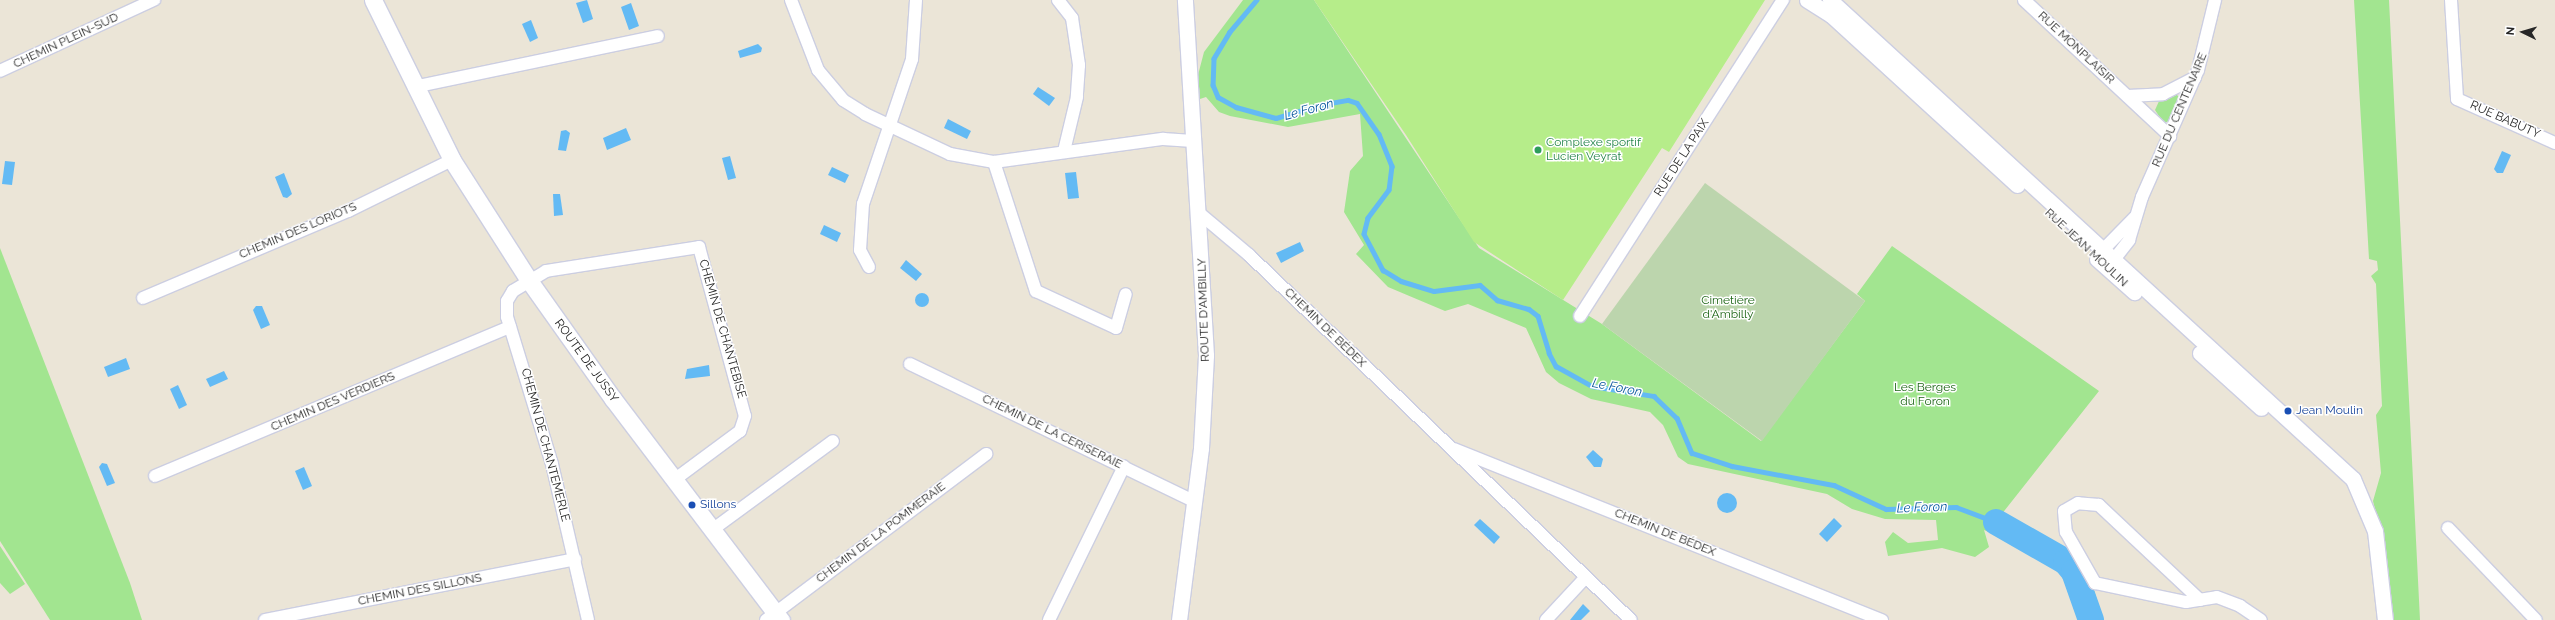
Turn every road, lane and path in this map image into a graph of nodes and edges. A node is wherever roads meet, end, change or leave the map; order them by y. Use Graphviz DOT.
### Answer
graph roads {
  1 [pos="154,0"];
  2 [pos="373,0"];
  3 [pos="792,0"];
  4 [pos="916,0"];
  5 [pos="1058,0"];
  6 [pos="1185,0"];
  7 [pos="1783,0"];
  8 [pos="1806,0"];
  9 [pos="1830,0"];
  10 [pos="2024,0"];
  11 [pos="2215,0"];
  12 [pos="2451,0"];
  13 [pos="658,36"];
  14 [pos="0,71"];
  15 [pos="2195,78"];
  16 [pos="414,87"];
  17 [pos="2128,96"];
  18 [pos="889,126"];
  19 [pos="2170,136"];
  20 [pos="1193,141"];
  21 [pos="2555,143"];
  22 [pos="1064,151"];
  23 [pos="452,160"];
  24 [pos="994,162"];
  25 [pos="1199,213"];
  26 [pos="2135,217"];
  27 [pos="2099,253"];
  28 [pos="2111,264"];
  29 [pos="869,267"];
  30 [pos="528,279"];
  31 [pos="1126,294"];
  32 [pos="143,298"];
  33 [pos="1580,316"];
  34 [pos="510,327"];
  35 [pos="910,364"];
  36 [pos="833,441"];
  37 [pos="1449,447"];
  38 [pos="986,454"];
  39 [pos="1124,466"];
  40 [pos="155,476"];
  41 [pos="674,480"];
  42 [pos="1194,501"];
  43 [pos="2448,528"];
  44 [pos="712,530"];
  45 [pos="575,559"];
  46 [pos="1585,578"];
  47 [pos="2200,600"];
  48 [pos="774,618"];
  49 [pos="265,620"];
  50 [pos="588,620"];
  51 [pos="1049,620"];
  52 [pos="1180,620"];
  53 [pos="1546,620"];
  54 [pos="1631,620"];
  55 [pos="1882,620"];
  56 [pos="2261,620"];
  57 [pos="2385,620"];
  58 [pos="2536,620"];
  1 -- 14 [label="street, CHEMIN PLEIN-SUD"];
  2 -- 16 [label="main road, ROUTE DE JUSSY"];
  3 -- 18 [label="street"];
  4 -- 18 [label="street"];
  5 -- 22 [label="street"];
  6 -- 20 [label="street, ROUTE D'AMBILLY"];
  7 -- 33 [label="street, RUE DE LA PAIX"];
  8 -- 27 [label="street, RUE JEAN MOULIN"];
  9 -- 27 [label="street, RUE JEAN MOULIN"];
  10 -- 17 [label="street, RUE MONPLAISIR"];
  11 -- 15 [label="street, RUE DU CENTENAIRE"];
  12 -- 21 [label="street, RUE BABUTY"];
  13 -- 16 [label="street"];
  15 -- 17 [label="street"];
  15 -- 19 [label="street, RUE DU CENTENAIRE"];
  16 -- 23 [label="main road, ROUTE DE JUSSY"];
  17 -- 19 [label="street, RUE MONPLAISIR"];
  18 -- 24 [label="street"];
  18 -- 29 [label="street"];
  19 -- 26 [label="street, RUE DU CENTENAIRE"];
  20 -- 22 [label="street"];
  20 -- 25 [label="street, ROUTE D'AMBILLY"];
  22 -- 24 [label="street"];
  23 -- 30 [label="main road, ROUTE DE JUSSY"];
  23 -- 32 [label="street, CHEMIN DES LORIOTS"];
  24 -- 31 [label="street"];
  25 -- 37 [label="street, CHEMIN DE BÉDEX"];
  25 -- 42 [label="street, ROUTE D'AMBILLY"];
  26 -- 27 [label="street, RUE DU CENTENAIRE"];
  26 -- 28 [label="street, RUE DU CENTENAIRE"];
  27 -- 28 [label="street, RUE JEAN MOULIN"];
  28 -- 57 [label="street, RUE JEAN MOULIN"];
  30 -- 34 [label="street, CHEMIN DE CHANTEMERLE"];
  30 -- 41 [label="main road, ROUTE DE JUSSY"];
  30 -- 41 [label="street, CHEMIN DE CHANTEBISE"];
  34 -- 40 [label="street, CHEMIN DES VERDIERS"];
  34 -- 45 [label="street, CHEMIN DE CHANTEMERLE"];
  35 -- 39 [label="street, CHEMIN DE LA CERISERAIE"];
  36 -- 44 [label="street"];
  37 -- 46 [label="street, CHEMIN DE BÉDEX"];
  37 -- 55 [label="street, CHEMIN DE BÉDEX"];
  38 -- 48 [label="street, CHEMIN DE LA POMMERAIE"];
  39 -- 42 [label="street, CHEMIN DE LA CERISERAIE"];
  39 -- 51 [label="street"];
  41 -- 44 [label="main road, ROUTE DE JUSSY"];
  42 -- 52 [label="street, ROUTE D'AMBILLY"];
  43 -- 58 [label="street"];
  44 -- 48 [label="main road, ROUTE DE JUSSY"];
  45 -- 49 [label="street, CHEMIN DES SILLONS"];
  45 -- 50 [label="street, CHEMIN DE CHANTEMERLE"];
  46 -- 53 [label="street"];
  46 -- 54 [label="street, CHEMIN DE BÉDEX"];
  47 -- 47 [label="street"];
  47 -- 56 [label="street"];
}
